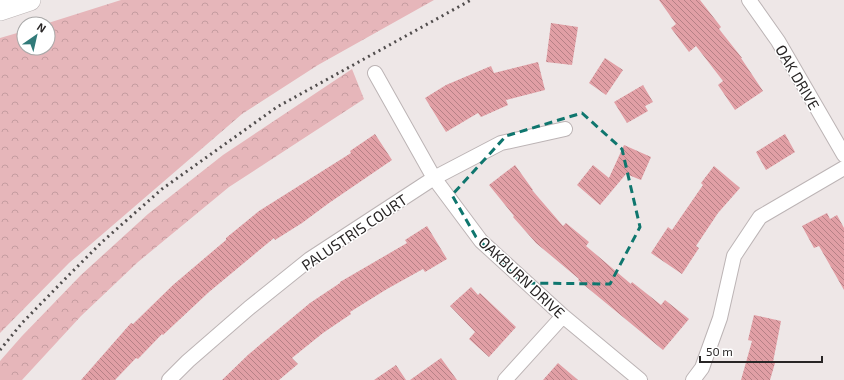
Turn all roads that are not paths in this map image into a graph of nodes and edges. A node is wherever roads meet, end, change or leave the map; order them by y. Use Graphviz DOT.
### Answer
graph roads {
  1 [pos="30,0"];
  2 [pos="749,0"];
  3 [pos="0,10"];
  4 [pos="375,73"];
  5 [pos="565,128"];
  6 [pos="844,156"];
  7 [pos="844,168"];
  8 [pos="434,178"];
  9 [pos="563,316"];
  10 [pos="169,380"];
  11 [pos="505,380"];
  12 [pos="640,380"];
  13 [pos="693,380"];
  1 -- 3 [label="main road"];
  2 -- 6 [label="street, OAK DRIVE"];
  4 -- 8 [label="street, OAKBURN DRIVE"];
  5 -- 8 [label="street, PALUSTRIS COURT"];
  7 -- 13 [label="street"];
  8 -- 9 [label="street, OAKBURN DRIVE"];
  8 -- 10 [label="street, PALUSTRIS COURT"];
  9 -- 11 [label="street"];
  9 -- 12 [label="street, OAKBURN DRIVE"];
}
